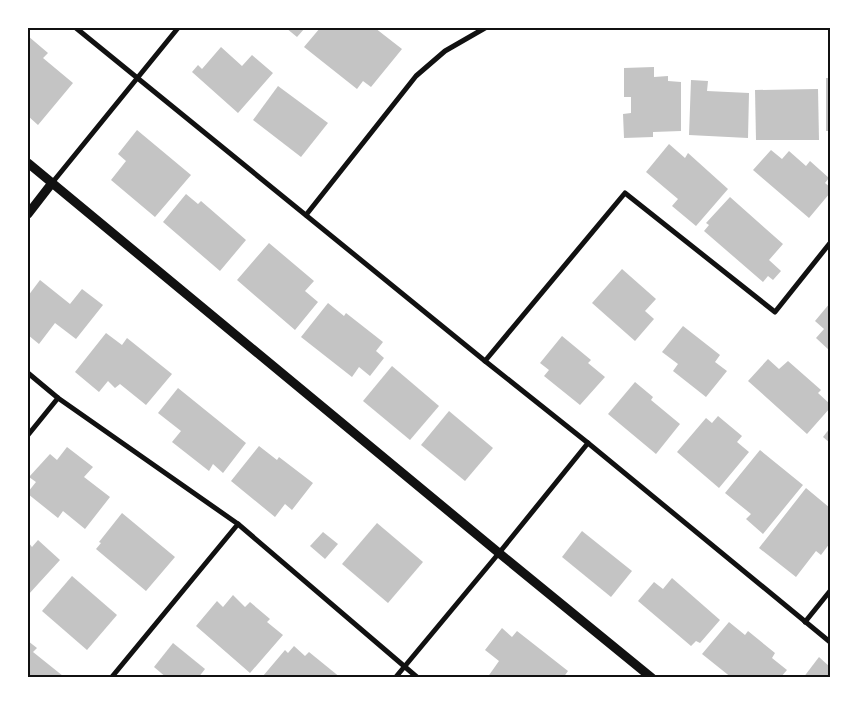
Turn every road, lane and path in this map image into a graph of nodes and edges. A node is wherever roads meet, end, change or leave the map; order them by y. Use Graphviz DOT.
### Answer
graph roads {
  1 [pos="76,28"];
  2 [pos="178,28"];
  3 [pos="485,28"];
  4 [pos="138,78"];
  5 [pos="28,163"];
  6 [pos="52,183"];
  7 [pos="28,214"];
  8 [pos="306,215"];
  9 [pos="830,243"];
  10 [pos="485,361"];
  11 [pos="28,373"];
  12 [pos="58,398"];
  13 [pos="28,435"];
  14 [pos="588,443"];
  15 [pos="238,524"];
  16 [pos="499,553"];
  17 [pos="830,591"];
  18 [pos="805,622"];
  19 [pos="830,642"];
  20 [pos="404,666"];
  21 [pos="112,678"];
  22 [pos="395,678"];
  23 [pos="418,678"];
  24 [pos="652,678"];
  1 -- 4 [label="street"];
  2 -- 4 [label="street"];
  3 -- 8 [label="street"];
  4 -- 6 [label="street"];
  4 -- 8 [label="street"];
  5 -- 6 [label="street"];
  6 -- 7 [label="street"];
  6 -- 16 [label="street"];
  8 -- 10 [label="street"];
  9 -- 10 [label="street"];
  10 -- 14 [label="street"];
  11 -- 12 [label="street"];
  12 -- 13 [label="street"];
  12 -- 15 [label="street"];
  14 -- 16 [label="street"];
  14 -- 18 [label="street"];
  15 -- 20 [label="street"];
  15 -- 21 [label="street"];
  16 -- 20 [label="street"];
  16 -- 24 [label="street"];
  17 -- 18 [label="street"];
  18 -- 19 [label="street"];
  20 -- 22 [label="street"];
  20 -- 23 [label="street"];
}
